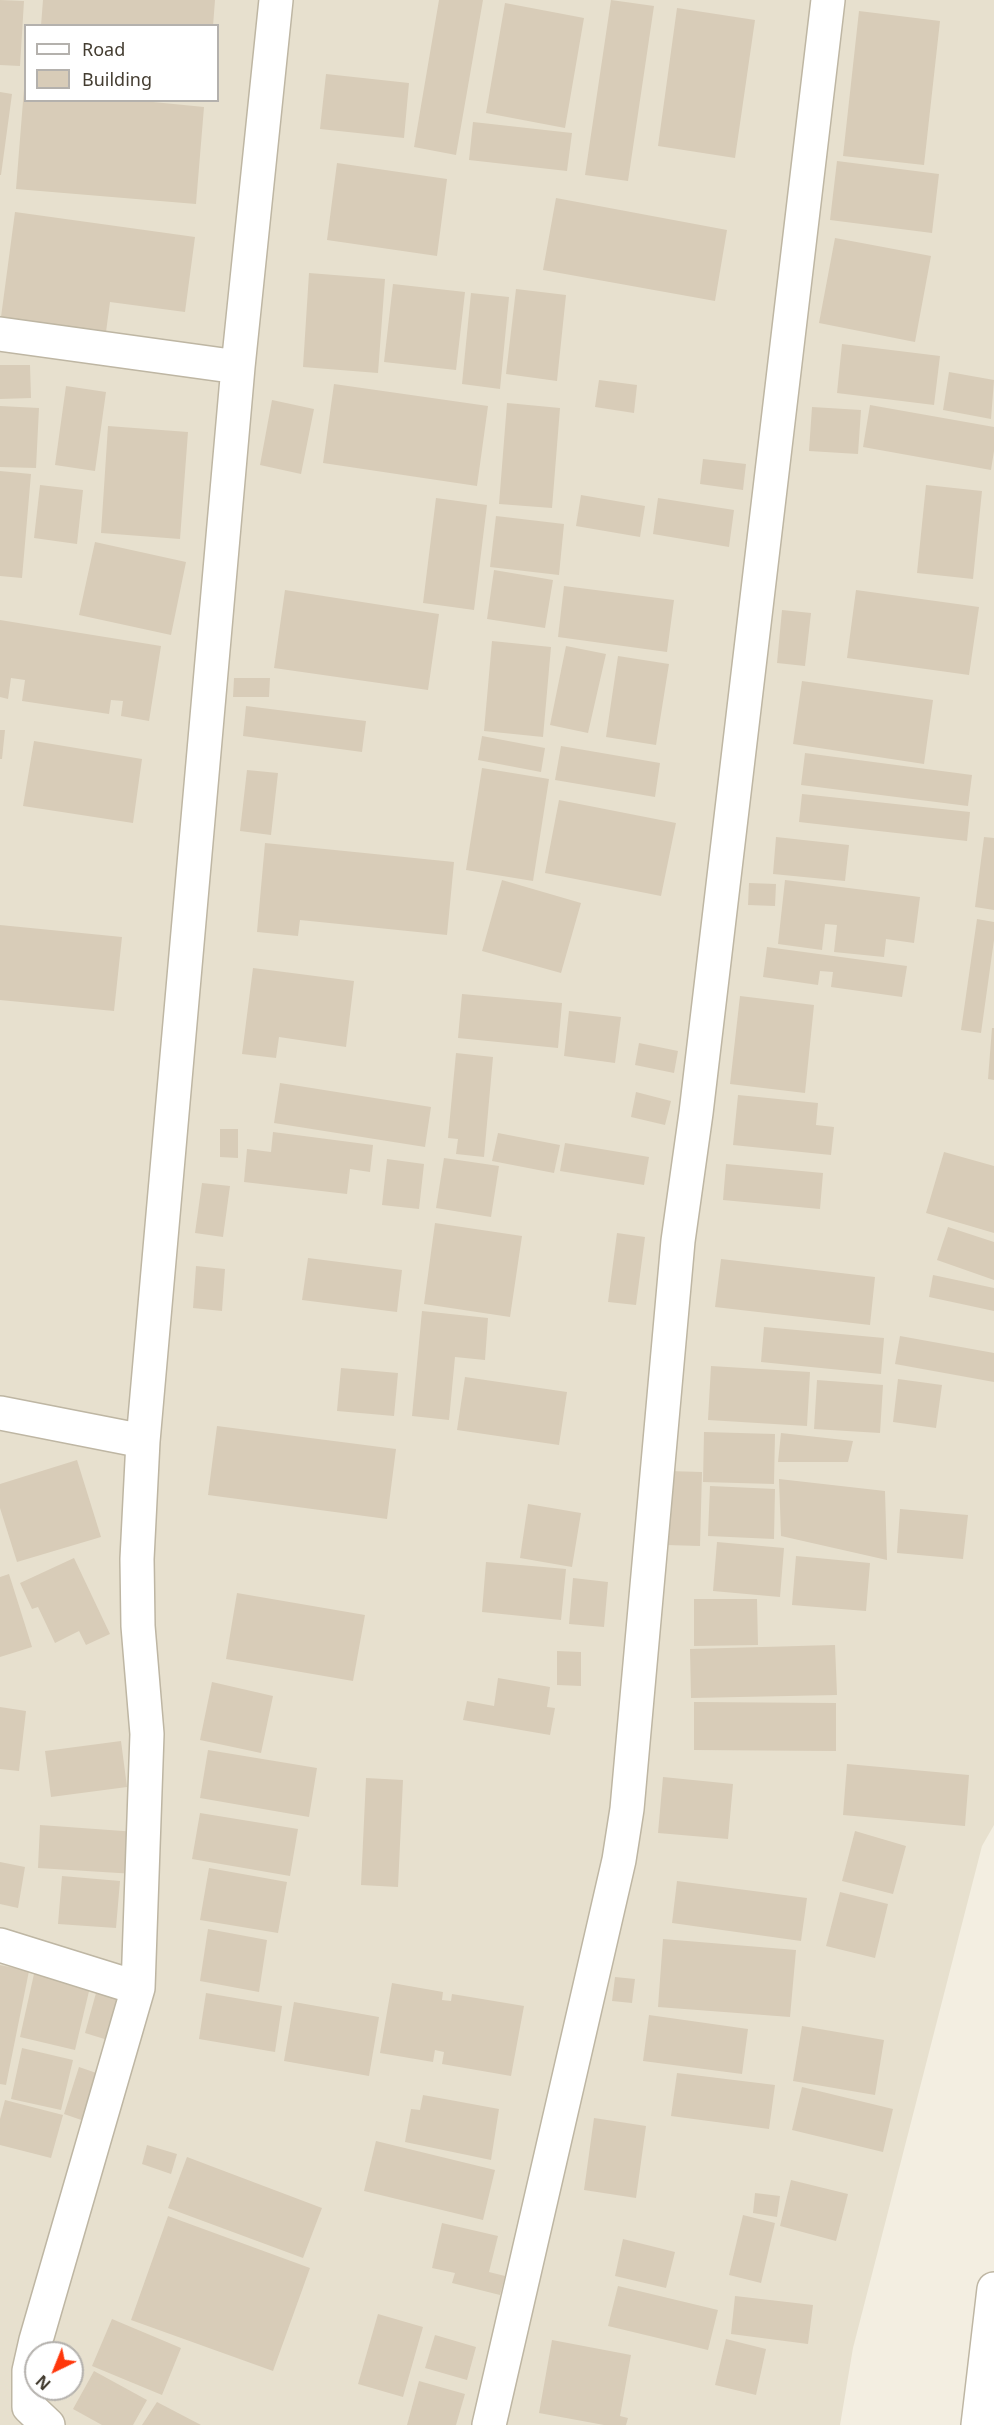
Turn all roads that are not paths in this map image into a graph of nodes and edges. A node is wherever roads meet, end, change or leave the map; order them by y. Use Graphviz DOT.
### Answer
graph roads {
  1 [pos="276,0"];
  2 [pos="828,0"];
  3 [pos="0,334"];
  4 [pos="238,366"];
  5 [pos="0,1413"];
  6 [pos="143,1441"];
  7 [pos="0,1946"];
  8 [pos="138,1988"];
  9 [pos="994,2289"];
  10 [pos="32,2419"];
  11 [pos="489,2425"];
  12 [pos="978,2425"];
  1 -- 4 [label="street"];
  2 -- 11 [label="street"];
  3 -- 4 [label="street"];
  4 -- 6 [label="street"];
  5 -- 6 [label="street"];
  6 -- 8 [label="street"];
  7 -- 8 [label="street"];
  8 -- 10 [label="street"];
  9 -- 12 [label="street"];
}
